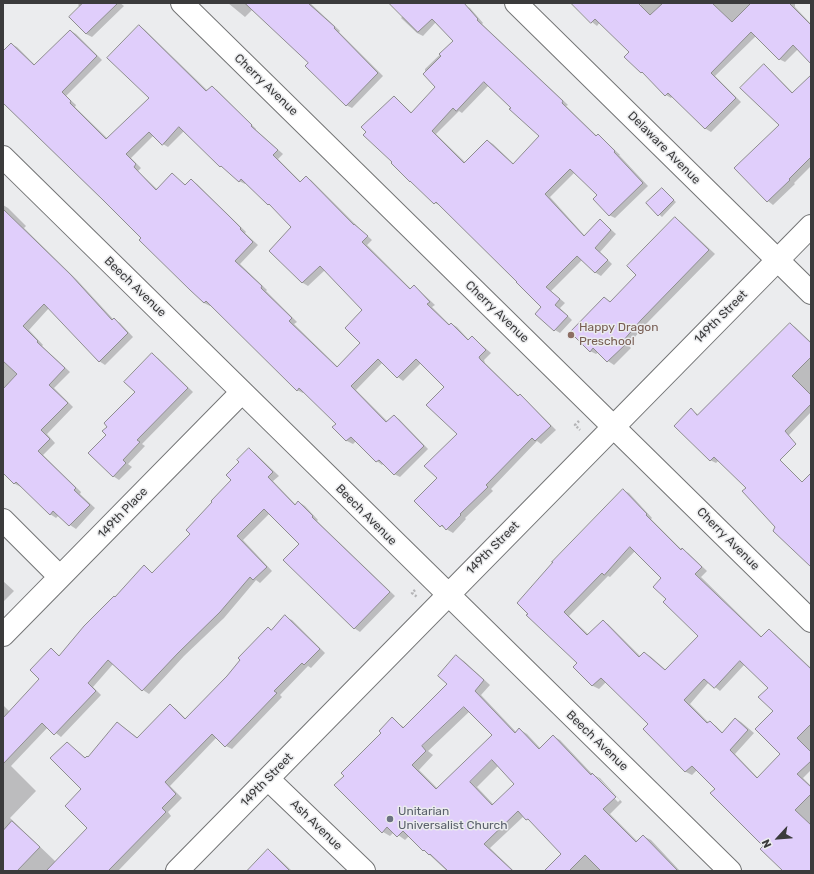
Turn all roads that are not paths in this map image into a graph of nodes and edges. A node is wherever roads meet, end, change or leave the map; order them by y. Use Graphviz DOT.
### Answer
graph roads {
  1 [pos="182,3"];
  2 [pos="516,3"];
  3 [pos="3,157"];
  4 [pos="811,226"];
  5 [pos="778,260"];
  6 [pos="811,293"];
  7 [pos="242,392"];
  8 [pos="613,426"];
  9 [pos="3,520"];
  10 [pos="60,577"];
  11 [pos="447,595"];
  12 [pos="811,621"];
  13 [pos="3,635"];
  14 [pos="268,779"];
  15 [pos="177,871"];
  16 [pos="364,871"];
  17 [pos="730,871"];
  1 -- 8 [label="street, Cherry Avenue"];
  2 -- 5 [label="street, Delaware Avenue"];
  3 -- 7 [label="street, Beech Avenue"];
  4 -- 5 [label="street, 149th Street"];
  5 -- 6 [label="street, Delaware Avenue"];
  5 -- 8 [label="street, 149th Street"];
  7 -- 10 [label="street, 149th Place"];
  7 -- 11 [label="street, Beech Avenue"];
  8 -- 11 [label="street, 149th Street"];
  8 -- 12 [label="street, Cherry Avenue"];
  9 -- 10 [label="street"];
  10 -- 13 [label="street, 149th Place"];
  11 -- 14 [label="street, 149th Street"];
  11 -- 17 [label="street, Beech Avenue"];
  14 -- 15 [label="street, 149th Street"];
  14 -- 16 [label="street, Ash Avenue"];
}
